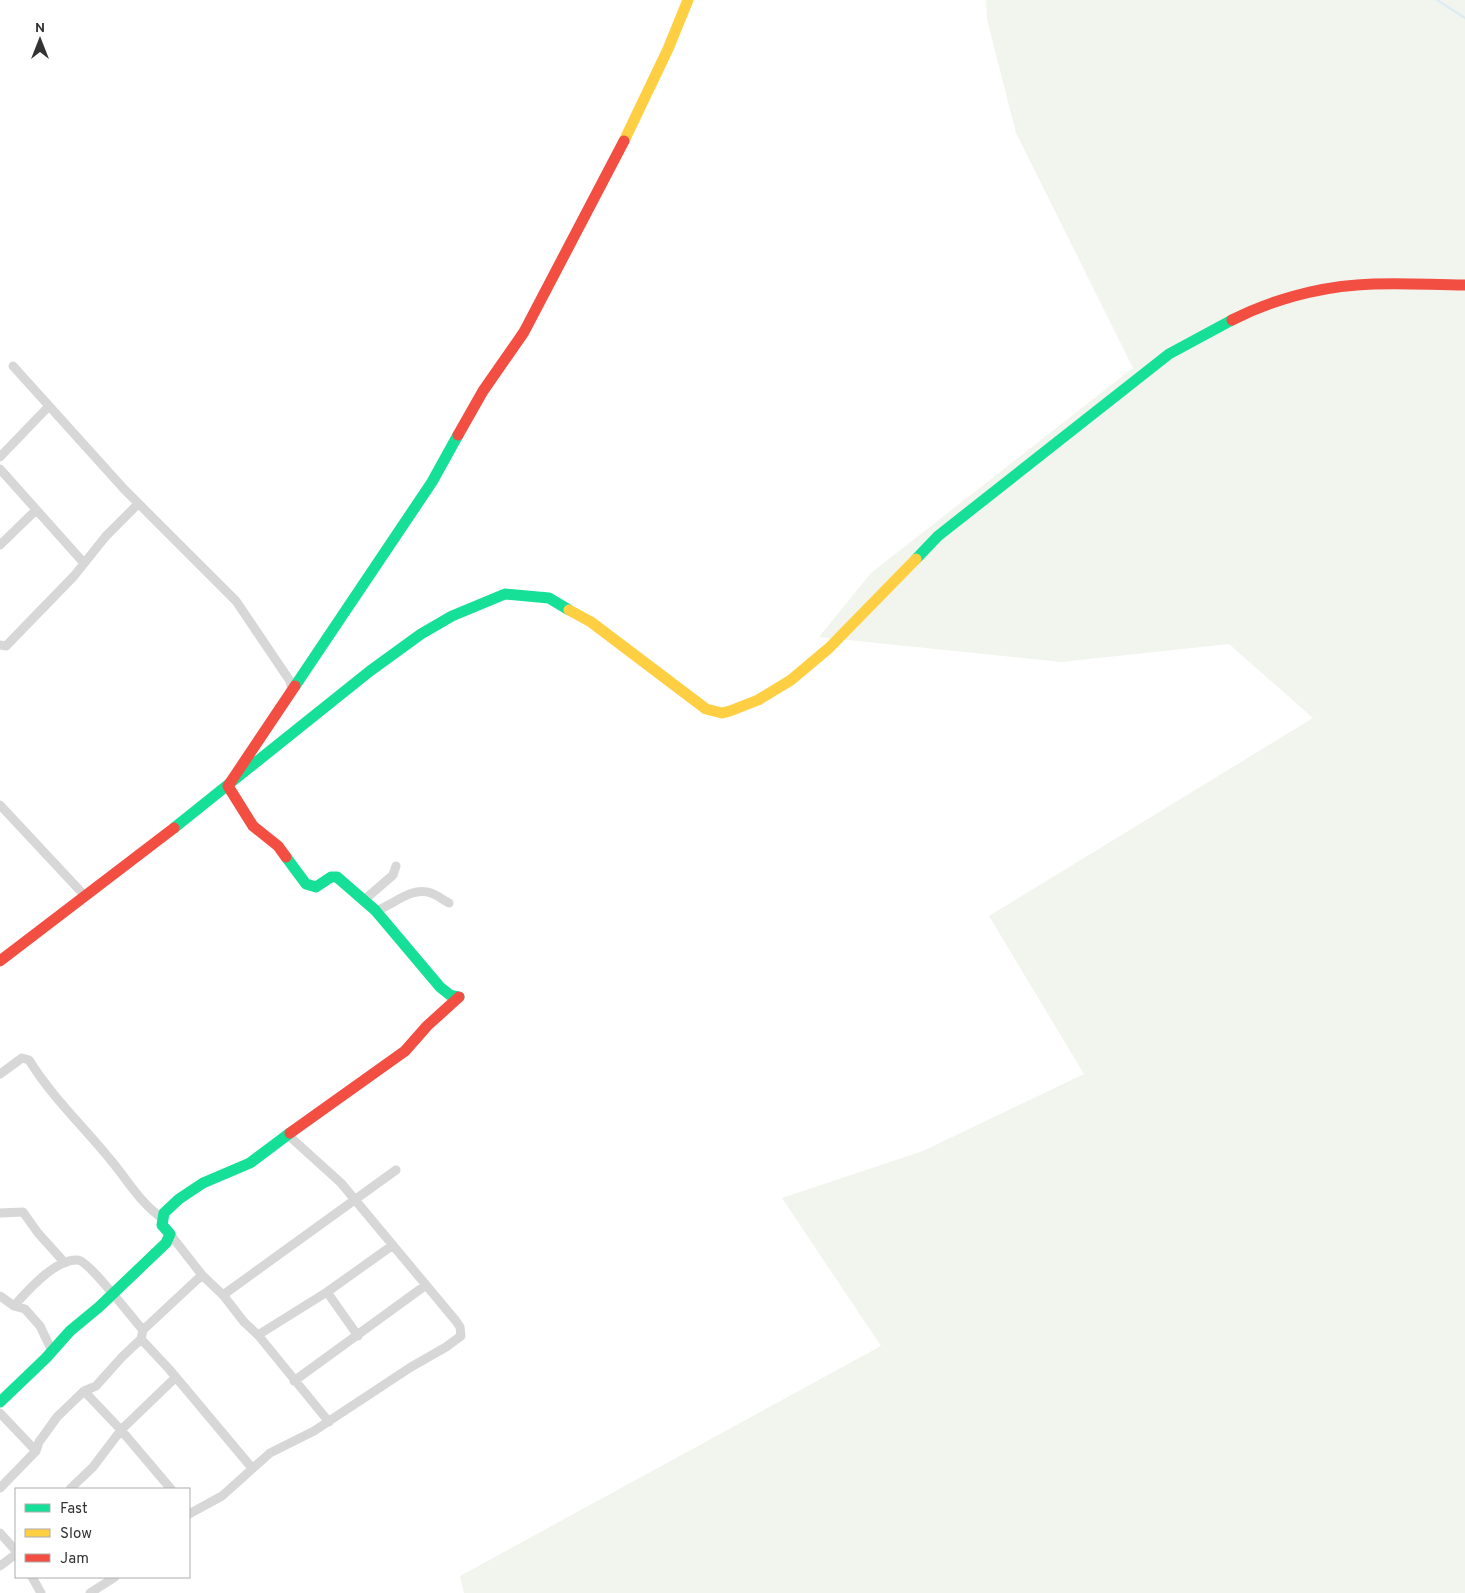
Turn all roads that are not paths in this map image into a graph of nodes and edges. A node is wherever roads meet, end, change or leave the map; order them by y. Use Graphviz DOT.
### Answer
graph roads {
  1 [pos="688,0"];
  2 [pos="1465,284"];
  3 [pos="13,366"];
  4 [pos="50,406"];
  5 [pos="0,457"];
  6 [pos="0,470"];
  7 [pos="138,504"];
  8 [pos="36,510"];
  9 [pos="0,545"];
  10 [pos="83,562"];
  11 [pos="0,646"];
  12 [pos="292,690"];
  13 [pos="228,786"];
  14 [pos="0,805"];
  15 [pos="396,866"];
  16 [pos="85,896"];
  17 [pos="363,901"];
  18 [pos="449,903"];
  19 [pos="375,910"];
  20 [pos="0,961"];
  21 [pos="0,1074"];
  22 [pos="288,1135"];
  23 [pos="396,1170"];
  24 [pos="355,1200"];
  25 [pos="0,1213"];
  26 [pos="162,1218"];
  27 [pos="170,1234"];
  28 [pos="393,1244"];
  29 [pos="65,1263"];
  30 [pos="202,1275"];
  31 [pos="426,1285"];
  32 [pos="327,1292"];
  33 [pos="111,1294"];
  34 [pos="223,1295"];
  35 [pos="0,1296"];
  36 [pos="14,1306"];
  37 [pos="142,1330"];
  38 [pos="258,1335"];
  39 [pos="358,1336"];
  40 [pos="141,1340"];
  41 [pos="52,1351"];
  42 [pos="176,1377"];
  43 [pos="294,1381"];
  44 [pos="84,1391"];
  45 [pos="0,1402"];
  46 [pos="0,1413"];
  47 [pos="329,1422"];
  48 [pos="121,1430"];
  49 [pos="36,1451"];
  50 [pos="252,1468"];
  51 [pos="0,1488"];
  52 [pos="71,1488"];
  53 [pos="170,1488"];
  54 [pos="190,1512"];
  55 [pos="0,1533"];
  56 [pos="15,1551"];
  57 [pos="15,1553"];
  58 [pos="0,1566"];
  59 [pos="33,1578"];
  60 [pos="113,1578"];
  61 [pos="41,1593"];
  62 [pos="90,1593"];
  1 -- 12 [label="street"];
  2 -- 13 [label="street"];
  3 -- 4 [label="street"];
  4 -- 5 [label="street"];
  4 -- 7 [label="street"];
  6 -- 8 [label="street"];
  7 -- 10 [label="street"];
  7 -- 12 [label="street"];
  8 -- 9 [label="street"];
  8 -- 10 [label="street"];
  10 -- 11 [label="street"];
  12 -- 13 [label="street"];
  13 -- 16 [label="street"];
  13 -- 17 [label="street"];
  14 -- 16 [label="street"];
  15 -- 17 [label="street"];
  16 -- 20 [label="street"];
  17 -- 19 [label="street"];
  18 -- 19 [label="street"];
  19 -- 22 [label="street"];
  21 -- 26 [label="street"];
  22 -- 24 [label="street"];
  22 -- 26 [label="street"];
  23 -- 24 [label="street"];
  24 -- 28 [label="street"];
  24 -- 34 [label="street"];
  25 -- 29 [label="street"];
  26 -- 27 [label="street"];
  27 -- 30 [label="street"];
  27 -- 33 [label="street"];
  28 -- 31 [label="street"];
  28 -- 32 [label="street"];
  29 -- 33 [label="street"];
  29 -- 36 [label="street"];
  30 -- 34 [label="street"];
  30 -- 37 [label="street"];
  31 -- 39 [label="street"];
  31 -- 47 [label="street"];
  32 -- 38 [label="street"];
  32 -- 39 [label="street"];
  33 -- 37 [label="street"];
  33 -- 41 [label="street"];
  34 -- 38 [label="street"];
  35 -- 36 [label="street"];
  36 -- 41 [label="street"];
  37 -- 40 [label="street"];
  38 -- 43 [label="street"];
  39 -- 43 [label="street"];
  40 -- 42 [label="street"];
  40 -- 44 [label="street"];
  41 -- 45 [label="street"];
  42 -- 48 [label="street"];
  42 -- 50 [label="street"];
  43 -- 47 [label="street"];
  44 -- 48 [label="street"];
  44 -- 49 [label="street"];
  46 -- 49 [label="street"];
  47 -- 50 [label="street"];
  48 -- 52 [label="street"];
  48 -- 53 [label="street"];
  49 -- 51 [label="street"];
  50 -- 54 [label="street"];
  55 -- 56 [label="street"];
  57 -- 58 [label="street"];
  59 -- 61 [label="street"];
  60 -- 62 [label="street"];
}
